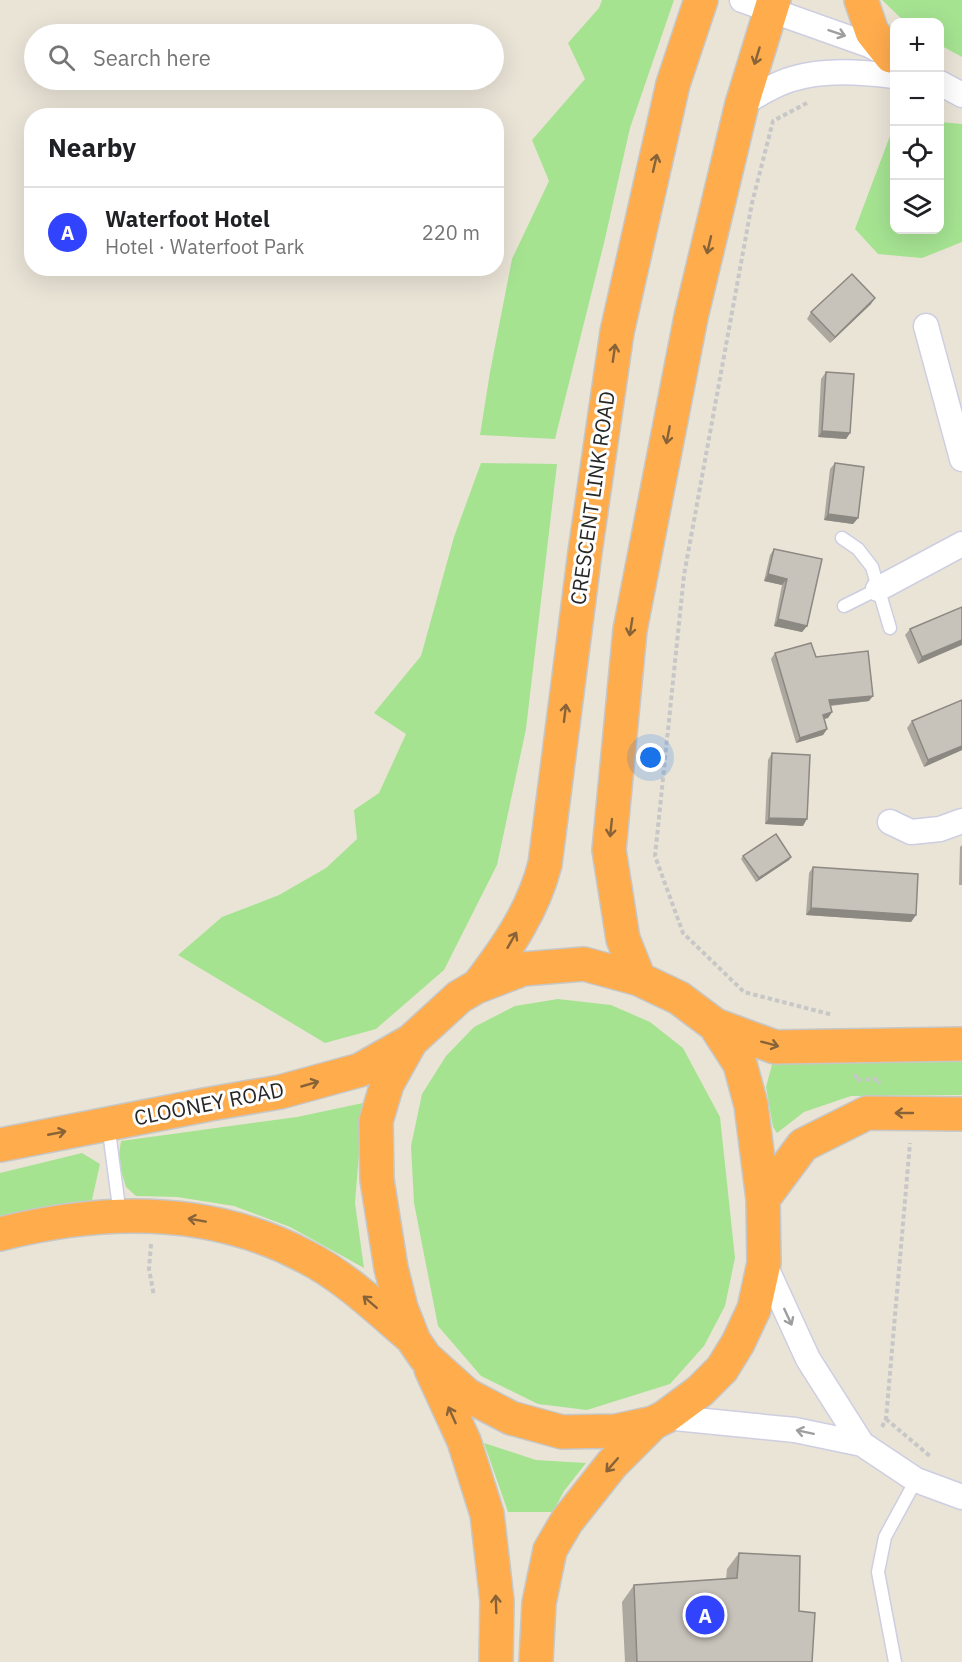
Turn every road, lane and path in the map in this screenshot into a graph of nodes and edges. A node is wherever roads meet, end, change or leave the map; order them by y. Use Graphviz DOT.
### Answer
graph roads {
  1 [pos="701,0"];
  2 [pos="861,0"];
  3 [pos="762,4"];
  4 [pos="890,59"];
  5 [pos="890,62"];
  6 [pos="890,65"];
  7 [pos="944,86"];
  8 [pos="962,95"];
  9 [pos="813,99"];
  10 [pos="742,104"];
  11 [pos="926,326"];
  12 [pos="962,459"];
  13 [pos="842,538"];
  14 [pos="962,544"];
  15 [pos="878,589"];
  16 [pos="844,606"];
  17 [pos="890,628"];
  18 [pos="962,820"];
  19 [pos="890,822"];
  20 [pos="639,979"];
  21 [pos="476,987"];
  22 [pos="839,1016"];
  23 [pos="715,1025"];
  24 [pos="411,1041"];
  25 [pos="962,1044"];
  26 [pos="962,1114"];
  27 [pos="108,1123"];
  28 [pos="910,1139"];
  29 [pos="0,1145"];
  30 [pos="763,1199"];
  31 [pos="120,1215"];
  32 [pos="153,1216"];
  33 [pos="0,1234"];
  34 [pos="764,1263"];
  35 [pos="154,1296"];
  36 [pos="420,1349"];
  37 [pos="886,1419"];
  38 [pos="659,1420"];
  39 [pos="867,1447"];
  40 [pos="940,1464"];
  41 [pos="916,1480"];
  42 [pos="962,1497"];
  43 [pos="496,1662"];
  44 [pos="536,1662"];
  45 [pos="895,1662"];
  21 -- 1 [label="highway, CRESCENT LINK ROAD, one-way"];
  2 -- 4 [label="highway"];
  3 -- 5 [label="street, one-way"];
  3 -- 10 [label="highway, one-way"];
  6 -- 10 [label="street"];
  7 -- 8 [label="street"];
  9 -- 22 [label="path"];
  10 -- 20 [label="highway, one-way"];
  11 -- 12 [label="street"];
  13 -- 15 [label="lane"];
  14 -- 15 [label="street"];
  15 -- 16 [label="lane"];
  15 -- 17 [label="lane"];
  18 -- 19 [label="street"];
  20 -- 21 [label="highway"];
  20 -- 23 [label="highway"];
  21 -- 24 [label="highway"];
  23 -- 25 [label="highway, one-way"];
  23 -- 30 [label="highway"];
  27 -- 24 [label="highway, CLOONEY ROAD, one-way"];
  24 -- 36 [label="highway"];
  26 -- 30 [label="highway, one-way"];
  29 -- 27 [label="highway, CLOONEY ROAD, one-way"];
  27 -- 31 [label="lane"];
  28 -- 37 [label="path"];
  30 -- 34 [label="highway"];
  31 -- 32 [label="highway"];
  31 -- 33 [label="highway"];
  32 -- 35 [label="path"];
  36 -- 32 [label="highway, one-way"];
  34 -- 38 [label="highway"];
  34 -- 39 [label="street, one-way"];
  36 -- 38 [label="highway"];
  43 -- 36 [label="highway, one-way"];
  37 -- 39 [label="path"];
  37 -- 40 [label="path"];
  39 -- 38 [label="street, one-way"];
  38 -- 44 [label="highway, one-way"];
  39 -- 41 [label="street"];
  41 -- 42 [label="street"];
  41 -- 45 [label="lane"];
}
